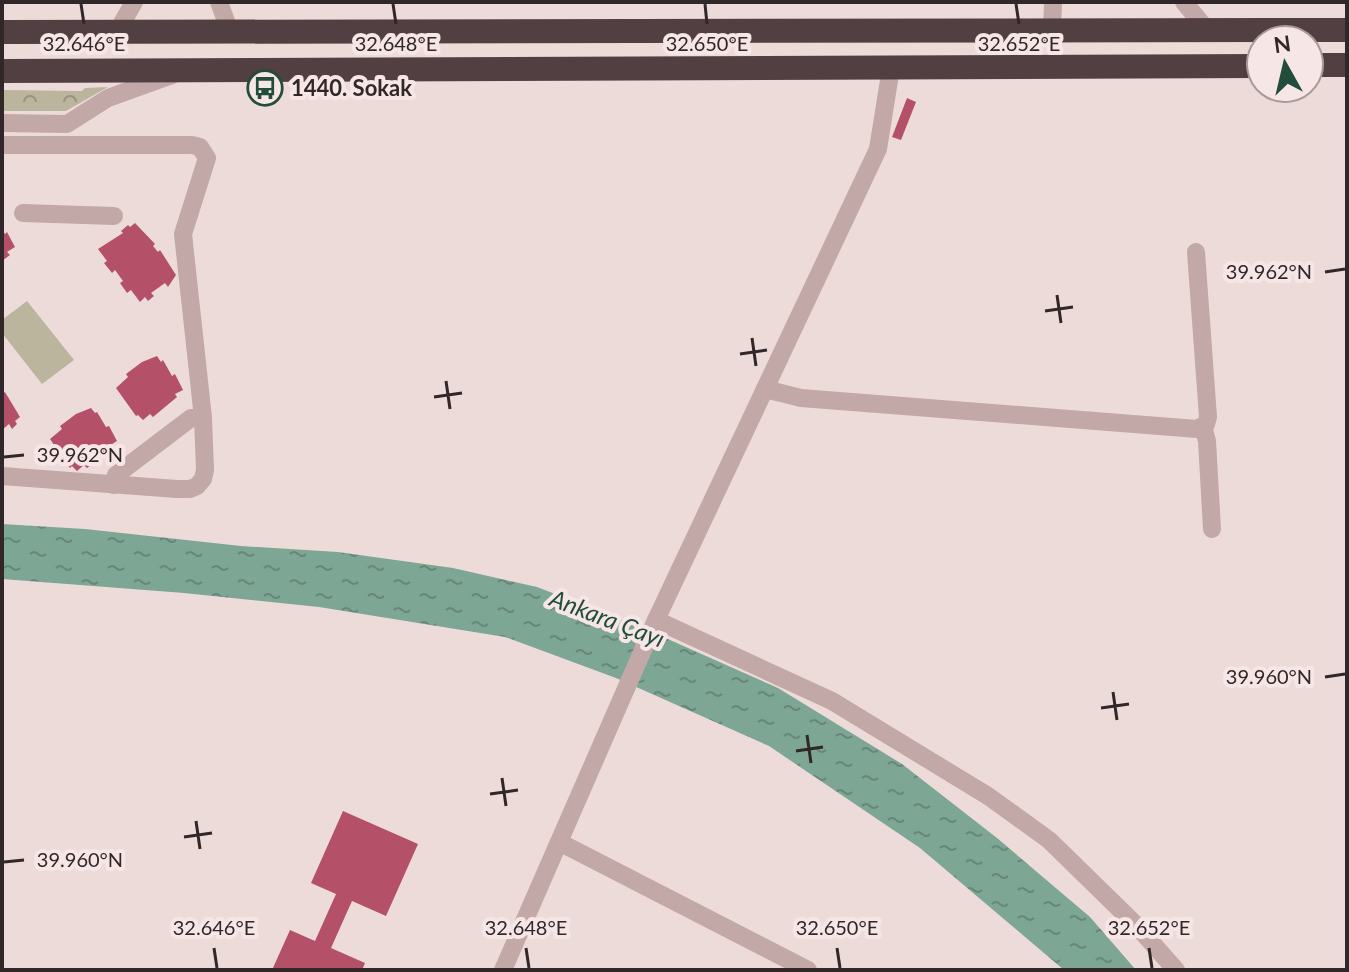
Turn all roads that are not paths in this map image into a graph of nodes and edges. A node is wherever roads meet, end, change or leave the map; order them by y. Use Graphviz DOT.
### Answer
graph roads {
  1 [pos="134,2"];
  2 [pos="219,2"];
  3 [pos="235,2"];
  4 [pos="1184,2"];
  5 [pos="1054,12"];
  6 [pos="1207,30"];
  7 [pos="1347,30"];
  8 [pos="2,32"];
  9 [pos="117,32"];
  10 [pos="230,32"];
  11 [pos="1325,65"];
  12 [pos="1347,65"];
  13 [pos="1245,66"];
  14 [pos="891,68"];
  15 [pos="2,71"];
  16 [pos="183,71"];
  17 [pos="2,123"];
  18 [pos="2,145"];
  19 [pos="23,213"];
  20 [pos="114,216"];
  21 [pos="1196,252"];
  22 [pos="765,389"];
  23 [pos="203,418"];
  24 [pos="1203,427"];
  25 [pos="2,476"];
  26 [pos="113,485"];
  27 [pos="1212,529"];
  28 [pos="656,620"];
  29 [pos="559,842"];
  30 [pos="503,970"];
  31 [pos="808,970"];
  32 [pos="1176,970"];
  1 -- 9 [label="street"];
  2 -- 10 [label="street"];
  3 -- 10 [label="street"];
  4 -- 6 [label="street"];
  5 -- 6 [label="highway"];
  5 -- 10 [label="highway"];
  6 -- 7 [label="highway"];
  8 -- 9 [label="highway"];
  9 -- 10 [label="highway"];
  11 -- 12 [label="highway"];
  13 -- 14 [label="highway"];
  14 -- 16 [label="highway"];
  14 -- 22 [label="street"];
  15 -- 16 [label="highway"];
  16 -- 17 [label="street"];
  18 -- 23 [label="street"];
  19 -- 20 [label="street"];
  21 -- 24 [label="street"];
  22 -- 24 [label="street"];
  22 -- 28 [label="street"];
  23 -- 26 [label="street"];
  23 -- 26 [label="street"];
  24 -- 27 [label="street"];
  25 -- 26 [label="street"];
  28 -- 29 [label="street"];
  28 -- 32 [label="street"];
  29 -- 30 [label="street"];
  29 -- 31 [label="street"];
}
